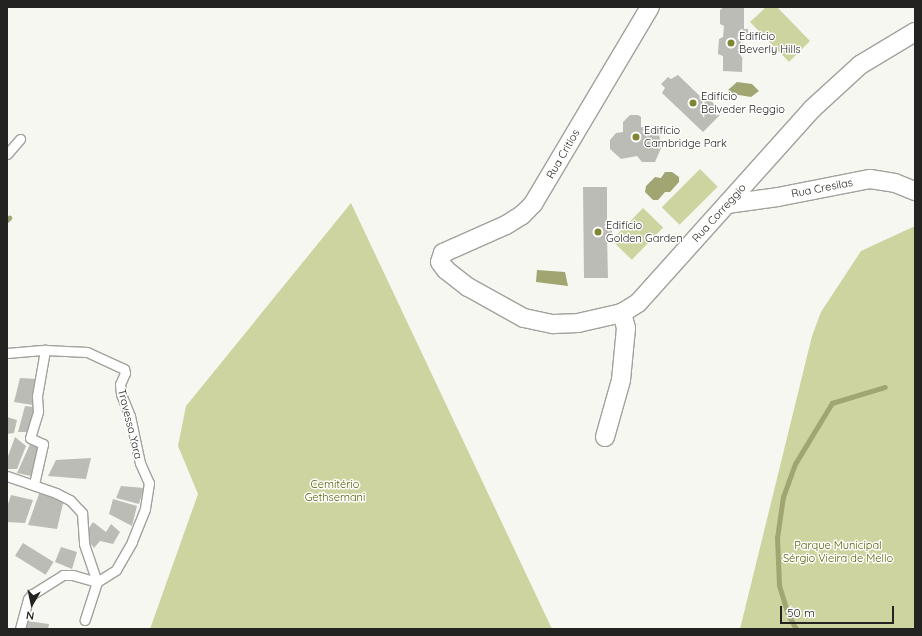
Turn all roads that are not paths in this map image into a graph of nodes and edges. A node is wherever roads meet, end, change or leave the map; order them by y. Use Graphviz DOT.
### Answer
graph roads {
  1 [pos="650,7"];
  2 [pos="915,32"];
  3 [pos="20,139"];
  4 [pos="7,154"];
  5 [pos="915,191"];
  6 [pos="727,204"];
  7 [pos="440,262"];
  8 [pos="622,313"];
  9 [pos="45,350"];
  10 [pos="7,353"];
  11 [pos="606,437"];
  12 [pos="7,476"];
  13 [pos="34,484"];
  14 [pos="97,582"];
  15 [pos="85,620"];
  16 [pos="20,629"];
  1 -- 7 [label="street, Rua Critios"];
  2 -- 6 [label="street, Rua Correggio"];
  3 -- 4 [label="lane"];
  5 -- 6 [label="street, Rua Cresilas"];
  6 -- 8 [label="street, Rua Correggio"];
  7 -- 8 [label="street, Rua Correggio"];
  8 -- 11 [label="street"];
  9 -- 10 [label="lane, Travessa Yara"];
  9 -- 13 [label="lane"];
  9 -- 14 [label="lane, Travessa Yara"];
  12 -- 13 [label="lane"];
  13 -- 14 [label="lane"];
  14 -- 15 [label="lane"];
  14 -- 16 [label="lane"];
}
